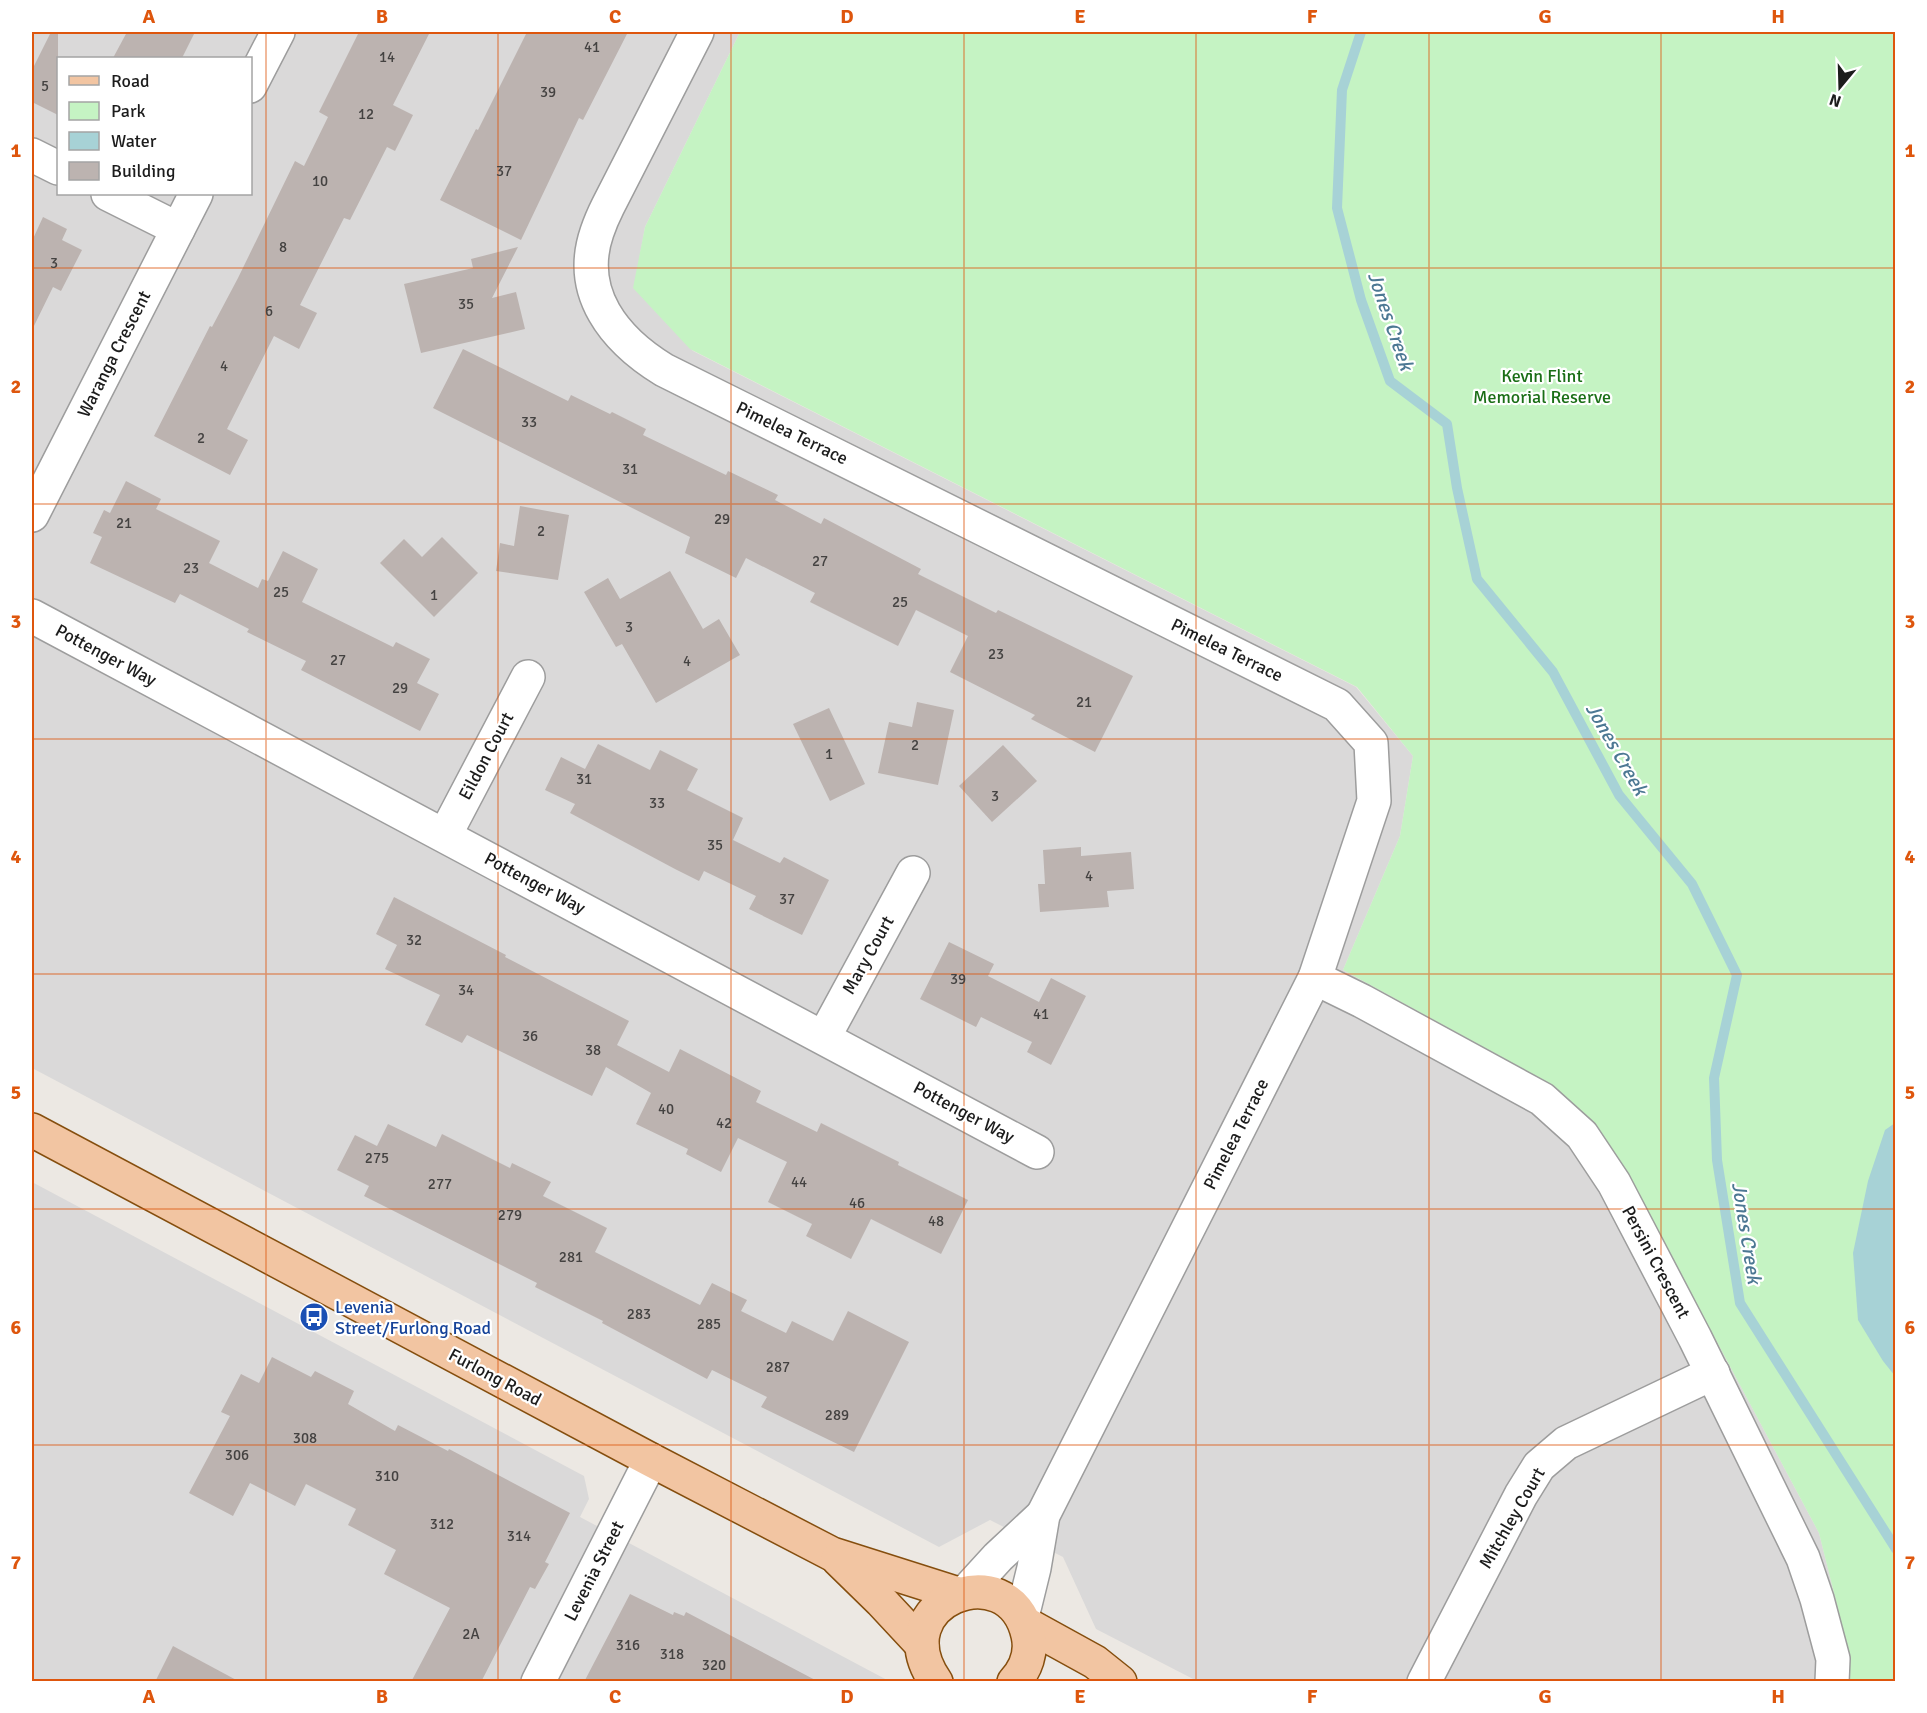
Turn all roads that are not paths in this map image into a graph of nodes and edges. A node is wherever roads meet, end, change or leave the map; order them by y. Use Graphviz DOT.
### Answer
graph roads {
  1 [pos="278,32"];
  2 [pos="697,32"];
  3 [pos="252,82"];
  4 [pos="32,154"];
  5 [pos="57,167"];
  6 [pos="110,195"];
  7 [pos="196,195"];
  8 [pos="178,230"];
  9 [pos="32,515"];
  10 [pos="32,616"];
  11 [pos="528,677"];
  12 [pos="445,835"];
  13 [pos="913,873"];
  14 [pos="1315,978"];
  15 [pos="824,1037"];
  16 [pos="32,1130"];
  17 [pos="1038,1152"];
  18 [pos="1713,1373"];
  19 [pos="651,1460"];
  20 [pos="1043,1515"];
  21 [pos="832,1554"];
  22 [pos="962,1593"];
  23 [pos="1024,1621"];
  24 [pos="926,1666"];
  25 [pos="538,1682"];
  26 [pos="1014,1682"];
  27 [pos="1120,1682"];
  28 [pos="1424,1682"];
  29 [pos="1832,1682"];
  1 -- 3 [label="street"];
  2 -- 14 [label="street, Pimelea Terrace"];
  4 -- 5 [label="street"];
  6 -- 8 [label="street"];
  7 -- 8 [label="street, Waranga Crescent"];
  8 -- 9 [label="street, Waranga Crescent"];
  10 -- 12 [label="street, Pottenger Way"];
  11 -- 12 [label="street, Eildon Court"];
  12 -- 15 [label="street, Pottenger Way"];
  13 -- 15 [label="street, Mary Court"];
  14 -- 18 [label="street, Persini Crescent"];
  14 -- 20 [label="street, Pimelea Terrace"];
  15 -- 17 [label="street, Pottenger Way"];
  16 -- 19 [label="main road, Furlong Road"];
  18 -- 28 [label="street, Mitchley Court"];
  18 -- 29 [label="street, Persini Crescent"];
  19 -- 21 [label="main road, Furlong Road"];
  19 -- 25 [label="street, Levenia Street"];
  20 -- 22 [label="street, Pimelea Terrace"];
  20 -- 23 [label="street, Pimelea Terrace"];
  21 -- 22 [label="main road, Furlong Road"];
  21 -- 24 [label="main road, Furlong Road"];
  22 -- 23 [label="main road, Furlong Road"];
  22 -- 24 [label="main road"];
  23 -- 26 [label="main road"];
  23 -- 27 [label="main road"];
}
